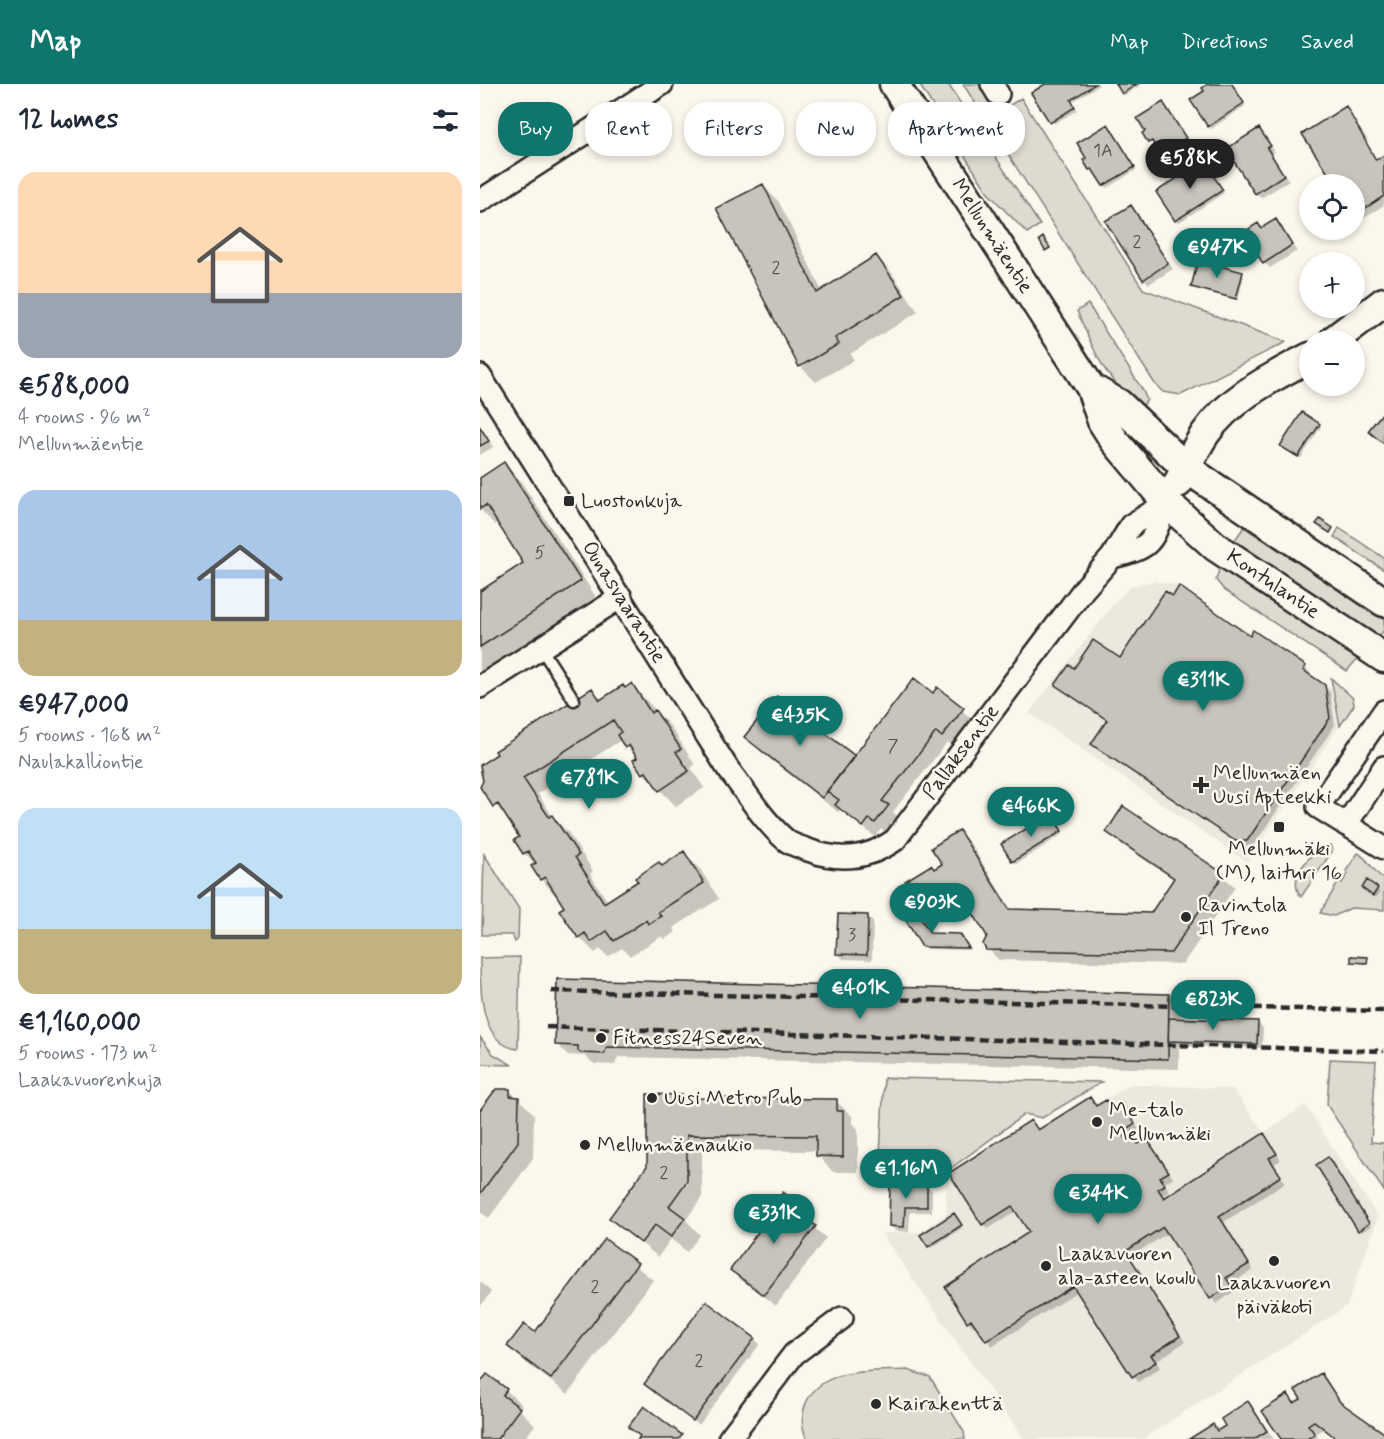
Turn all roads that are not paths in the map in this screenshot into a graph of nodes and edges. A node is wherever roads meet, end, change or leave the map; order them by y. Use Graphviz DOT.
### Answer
graph roads {
  1 [pos="662,84"];
  2 [pos="894,84"];
  3 [pos="480,201"];
  4 [pos="1384,302"];
  5 [pos="1347,330"];
  6 [pos="1299,363"];
  7 [pos="480,376"];
  8 [pos="1091,388"];
  9 [pos="1186,468"];
  10 [pos="1167,503"];
  11 [pos="621,597"];
  12 [pos="1384,602"];
  13 [pos="541,648"];
  14 [pos="1384,658"];
  15 [pos="480,687"];
  16 [pos="574,700"];
  17 [pos="1384,711"];
  18 [pos="1384,767"];
  19 [pos="1346,825"];
  20 [pos="772,827"];
  21 [pos="1384,848"];
  22 [pos="842,1318"];
  23 [pos="729,1439"];
  1 -- 3 [label="street"];
  2 -- 8 [label="main road, Mellunmäentie"];
  4 -- 5 [label="main road"];
  6 -- 9 [label="main road"];
  7 -- 11 [label="street, Ounasvaarantie"];
  8 -- 9 [label="main road, Mellunmäentie"];
  8 -- 10 [label="main road, Mellunmäentie"];
  9 -- 10 [label="main road"];
  9 -- 12 [label="main road"];
  10 -- 14 [label="main road, Kontulantie"];
  10 -- 20 [label="street, Pallaksentie"];
  11 -- 13 [label="street"];
  11 -- 20 [label="street, Ounasvaarantie"];
  13 -- 15 [label="street"];
  13 -- 16 [label="lane"];
  17 -- 19 [label="street"];
  18 -- 19 [label="street"];
  19 -- 21 [label="street"];
  22 -- 23 [label="street"];
}
